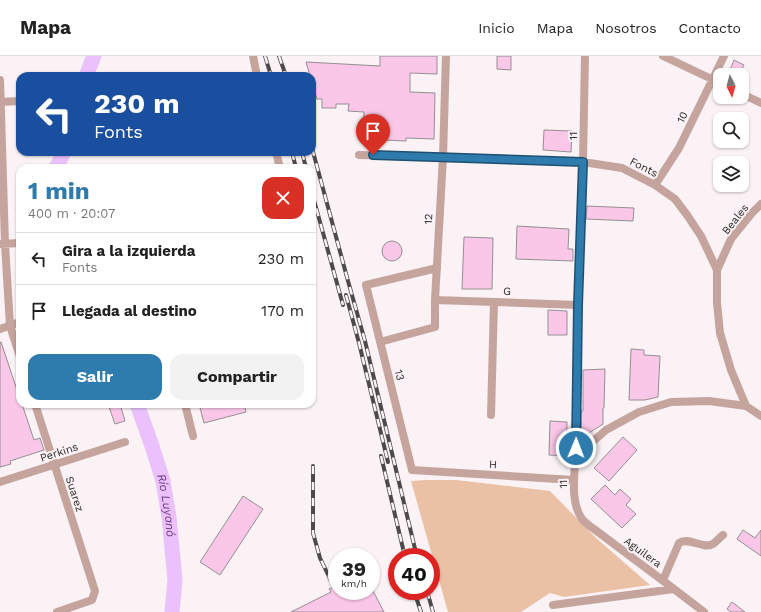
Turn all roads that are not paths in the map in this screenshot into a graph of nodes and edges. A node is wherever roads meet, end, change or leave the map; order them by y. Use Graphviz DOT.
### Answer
graph roads {
  1 [pos="252,56"];
  2 [pos="446,56"];
  3 [pos="585,56"];
  4 [pos="663,56"];
  5 [pos="724,56"];
  6 [pos="721,68"];
  7 [pos="257,72"];
  8 [pos="713,79"];
  9 [pos="0,80"];
  10 [pos="713,88"];
  11 [pos="749,97"];
  12 [pos="16,101"];
  13 [pos="1,102"];
  14 [pos="761,103"];
  15 [pos="359,154"];
  16 [pos="443,158"];
  17 [pos="583,162"];
  18 [pos="656,185"];
  19 [pos="761,204"];
  20 [pos="16,243"];
  21 [pos="3,244"];
  22 [pos="437,268"];
  23 [pos="717,270"];
  24 [pos="435,300"];
  25 [pos="494,302"];
  26 [pos="578,305"];
  27 [pos="16,324"];
  28 [pos="10,326"];
  29 [pos="0,329"];
  30 [pos="380,342"];
  31 [pos="16,345"];
  32 [pos="746,406"];
  33 [pos="36,408"];
  34 [pos="186,408"];
  35 [pos="491,415"];
  36 [pos="761,416"];
  37 [pos="193,436"];
  38 [pos="125,442"];
  39 [pos="575,463"];
  40 [pos="54,465"];
  41 [pos="412,470"];
  42 [pos="574,480"];
  43 [pos="0,482"];
  44 [pos="575,504"];
  45 [pos="722,535"];
  46 [pos="663,580"];
  47 [pos="674,588"];
  48 [pos="553,605"];
  49 [pos="57,612"];
  50 [pos="704,612"];
  1 -- 7 [label="street"];
  2 -- 16 [label="street, 12"];
  3 -- 17 [label="street, 11"];
  4 -- 8 [label="street"];
  5 -- 6 [label="street, 10"];
  9 -- 13 [label="street"];
  10 -- 18 [label="street, 10"];
  11 -- 14 [label="street"];
  12 -- 13 [label="street"];
  13 -- 21 [label="street"];
  15 -- 16 [label="street, Fonts"];
  16 -- 17 [label="street, Fonts"];
  16 -- 22 [label="street, 12"];
  17 -- 18 [label="street, Fonts"];
  17 -- 26 [label="street, 11"];
  18 -- 23 [label="street, Fonts"];
  19 -- 23 [label="street, Beales"];
  20 -- 21 [label="street"];
  21 -- 28 [label="street"];
  22 -- 24 [label="street, 12"];
  22 -- 30 [label="street, 13"];
  23 -- 32 [label="street, Fonts"];
  24 -- 25 [label="street, G"];
  24 -- 30 [label="street, 12"];
  25 -- 26 [label="street, G"];
  25 -- 35 [label="street"];
  26 -- 39 [label="street, 11"];
  27 -- 28 [label="street"];
  28 -- 29 [label="street"];
  28 -- 31 [label="street"];
  30 -- 41 [label="street, 13"];
  32 -- 36 [label="street"];
  32 -- 39 [label="street"];
  33 -- 40 [label="street, Suarez"];
  34 -- 37 [label="street"];
  38 -- 40 [label="street, Perkins"];
  39 -- 42 [label="street, 11"];
  40 -- 43 [label="street, Perkins"];
  40 -- 49 [label="street, Suarez"];
  41 -- 42 [label="street, H"];
  42 -- 44 [label="street, 11"];
  44 -- 46 [label="street, Aguilera"];
  45 -- 46 [label="street"];
  46 -- 47 [label="street, Aguilera"];
  47 -- 48 [label="street"];
  47 -- 50 [label="street, Aguilera"];
}
